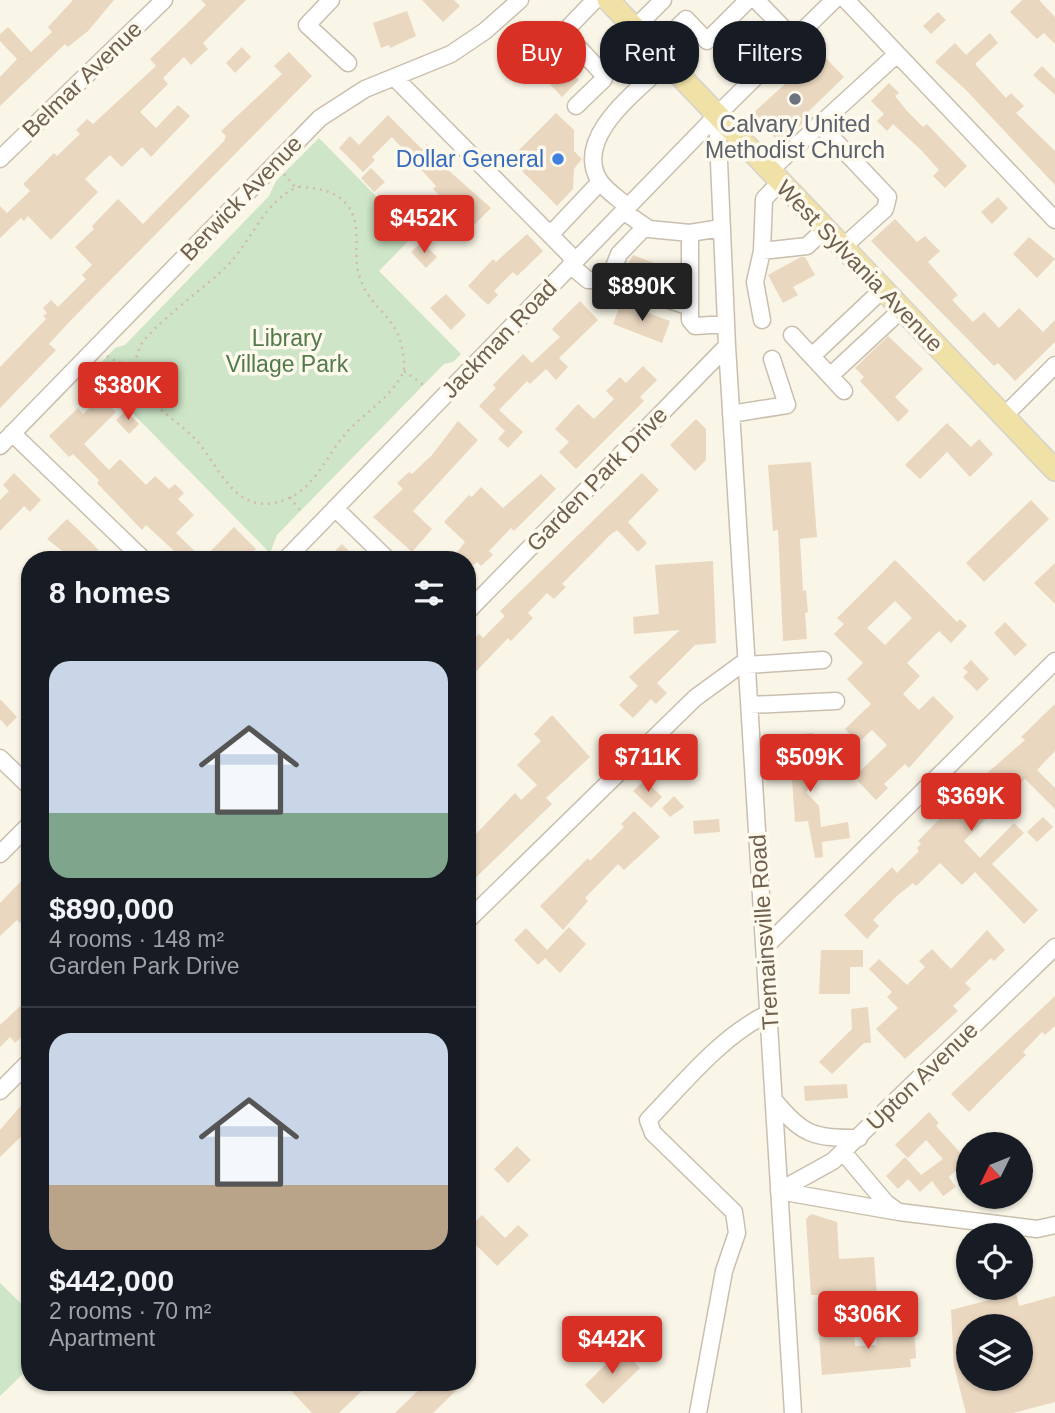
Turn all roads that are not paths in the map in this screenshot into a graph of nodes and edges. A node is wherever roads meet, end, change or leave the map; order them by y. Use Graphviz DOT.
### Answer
graph roads {
  1 [pos="164,0"];
  2 [pos="331,0"];
  3 [pos="520,0"];
  4 [pos="594,0"];
  5 [pos="608,0"];
  6 [pos="663,0"];
  7 [pos="748,0"];
  8 [pos="756,0"];
  9 [pos="846,0"];
  10 [pos="827,2"];
  11 [pos="628,21"];
  12 [pos="642,21"];
  13 [pos="776,21"];
  14 [pos="810,21"];
  15 [pos="699,33"];
  16 [pos="897,54"];
  17 [pos="348,64"];
  18 [pos="394,77"];
  19 [pos="638,84"];
  20 [pos="688,84"];
  21 [pos="748,84"];
  22 [pos="576,106"];
  23 [pos="717,115"];
  24 [pos="819,124"];
  25 [pos="0,159"];
  26 [pos="774,177"];
  27 [pos="600,182"];
  28 [pos="625,209"];
  29 [pos="1055,220"];
  30 [pos="645,227"];
  31 [pos="722,228"];
  32 [pos="825,229"];
  33 [pos="690,233"];
  34 [pos="550,235"];
  35 [pos="843,247"];
  36 [pos="762,251"];
  37 [pos="572,263"];
  38 [pos="609,280"];
  39 [pos="882,290"];
  40 [pos="690,307"];
  41 [pos="901,310"];
  42 [pos="762,320"];
  43 [pos="726,324"];
  44 [pos="792,335"];
  45 [pos="726,346"];
  46 [pos="812,356"];
  47 [pos="772,359"];
  48 [pos="1055,365"];
  49 [pos="830,376"];
  50 [pos="844,391"];
  51 [pos="731,414"];
  52 [pos="1004,416"];
  53 [pos="12,433"];
  54 [pos="0,446"];
  55 [pos="1055,470"];
  56 [pos="335,508"];
  57 [pos="135,551"];
  58 [pos="294,551"];
  59 [pos="379,551"];
  60 [pos="476,603"];
  61 [pos="823,660"];
  62 [pos="1055,661"];
  63 [pos="747,663"];
  64 [pos="836,701"];
  65 [pos="750,705"];
  66 [pos="0,758"];
  67 [pos="21,778"];
  68 [pos="21,833"];
  69 [pos="0,855"];
  70 [pos="476,912"];
  71 [pos="765,947"];
  72 [pos="1055,947"];
  73 [pos="769,1013"];
  74 [pos="21,1070"];
  75 [pos="0,1091"];
  76 [pos="774,1100"];
  77 [pos="859,1138"];
  78 [pos="843,1152"];
  79 [pos="779,1191"];
  80 [pos="899,1212"];
  81 [pos="1055,1225"];
  82 [pos="698,1413"];
  83 [pos="793,1413"];
  1 -- 25 [label="street, Belmar Avenue"];
  2 -- 17 [label="street"];
  3 -- 18 [label="street, Berwick Avenue"];
  4 -- 22 [label="street"];
  5 -- 11 [label="main road, West Sylvania Avenue"];
  6 -- 12 [label="street"];
  7 -- 15 [label="street"];
  8 -- 13 [label="street"];
  9 -- 16 [label="street"];
  10 -- 14 [label="street, Jackman Road"];
  16 -- 24 [label="street"];
  16 -- 29 [label="street"];
  18 -- 34 [label="street"];
  18 -- 53 [label="street, Berwick Avenue"];
  19 -- 27 [label="street"];
  20 -- 23 [label="main road, West Sylvania Avenue"];
  21 -- 23 [label="street, Jackman Road"];
  23 -- 26 [label="main road, West Sylvania Avenue"];
  23 -- 28 [label="street, Jackman Road"];
  23 -- 31 [label="street, Tremainsville Road"];
  24 -- 26 [label="street"];
  24 -- 35 [label="street"];
  26 -- 32 [label="main road, West Sylvania Avenue"];
  26 -- 36 [label="street"];
  27 -- 28 [label="street"];
  27 -- 34 [label="street"];
  28 -- 30 [label="street"];
  28 -- 37 [label="street, Jackman Road"];
  30 -- 33 [label="street"];
  30 -- 38 [label="street"];
  31 -- 33 [label="street"];
  31 -- 43 [label="street, Tremainsville Road"];
  32 -- 35 [label="main road, West Sylvania Avenue"];
  32 -- 36 [label="street"];
  33 -- 40 [label="street"];
  34 -- 37 [label="street"];
  35 -- 39 [label="main road, West Sylvania Avenue"];
  36 -- 42 [label="street"];
  37 -- 38 [label="street"];
  37 -- 56 [label="street, Jackman Road"];
  38 -- 40 [label="street"];
  39 -- 41 [label="main road, West Sylvania Avenue"];
  39 -- 46 [label="street"];
  40 -- 43 [label="street"];
  41 -- 49 [label="street"];
  41 -- 52 [label="main road, West Sylvania Avenue"];
  43 -- 45 [label="street, Tremainsville Road"];
  44 -- 46 [label="street"];
  45 -- 51 [label="street, Tremainsville Road"];
  45 -- 60 [label="street, Garden Park Drive"];
  46 -- 49 [label="street"];
  47 -- 51 [label="street"];
  48 -- 52 [label="street"];
  49 -- 50 [label="street"];
  51 -- 63 [label="street, Tremainsville Road"];
  52 -- 55 [label="main road, West Sylvania Avenue"];
  53 -- 54 [label="street, Berwick Avenue"];
  53 -- 57 [label="street"];
  56 -- 58 [label="street, Jackman Road"];
  56 -- 59 [label="street"];
  61 -- 63 [label="street"];
  62 -- 71 [label="street"];
  63 -- 65 [label="street, Tremainsville Road"];
  63 -- 70 [label="street"];
  64 -- 65 [label="street"];
  65 -- 71 [label="street, Tremainsville Road"];
  66 -- 67 [label="street"];
  68 -- 69 [label="street"];
  71 -- 73 [label="street, Tremainsville Road"];
  72 -- 77 [label="street, Upton Avenue"];
  73 -- 76 [label="street, Tremainsville Road"];
  73 -- 82 [label="street"];
  74 -- 75 [label="street"];
  76 -- 77 [label="street"];
  76 -- 79 [label="street, Tremainsville Road"];
  77 -- 78 [label="street, Upton Avenue"];
  78 -- 79 [label="street, Upton Avenue"];
  78 -- 80 [label="street"];
  79 -- 80 [label="street"];
  79 -- 83 [label="street, Tremainsville Road"];
  80 -- 81 [label="street"];
}
